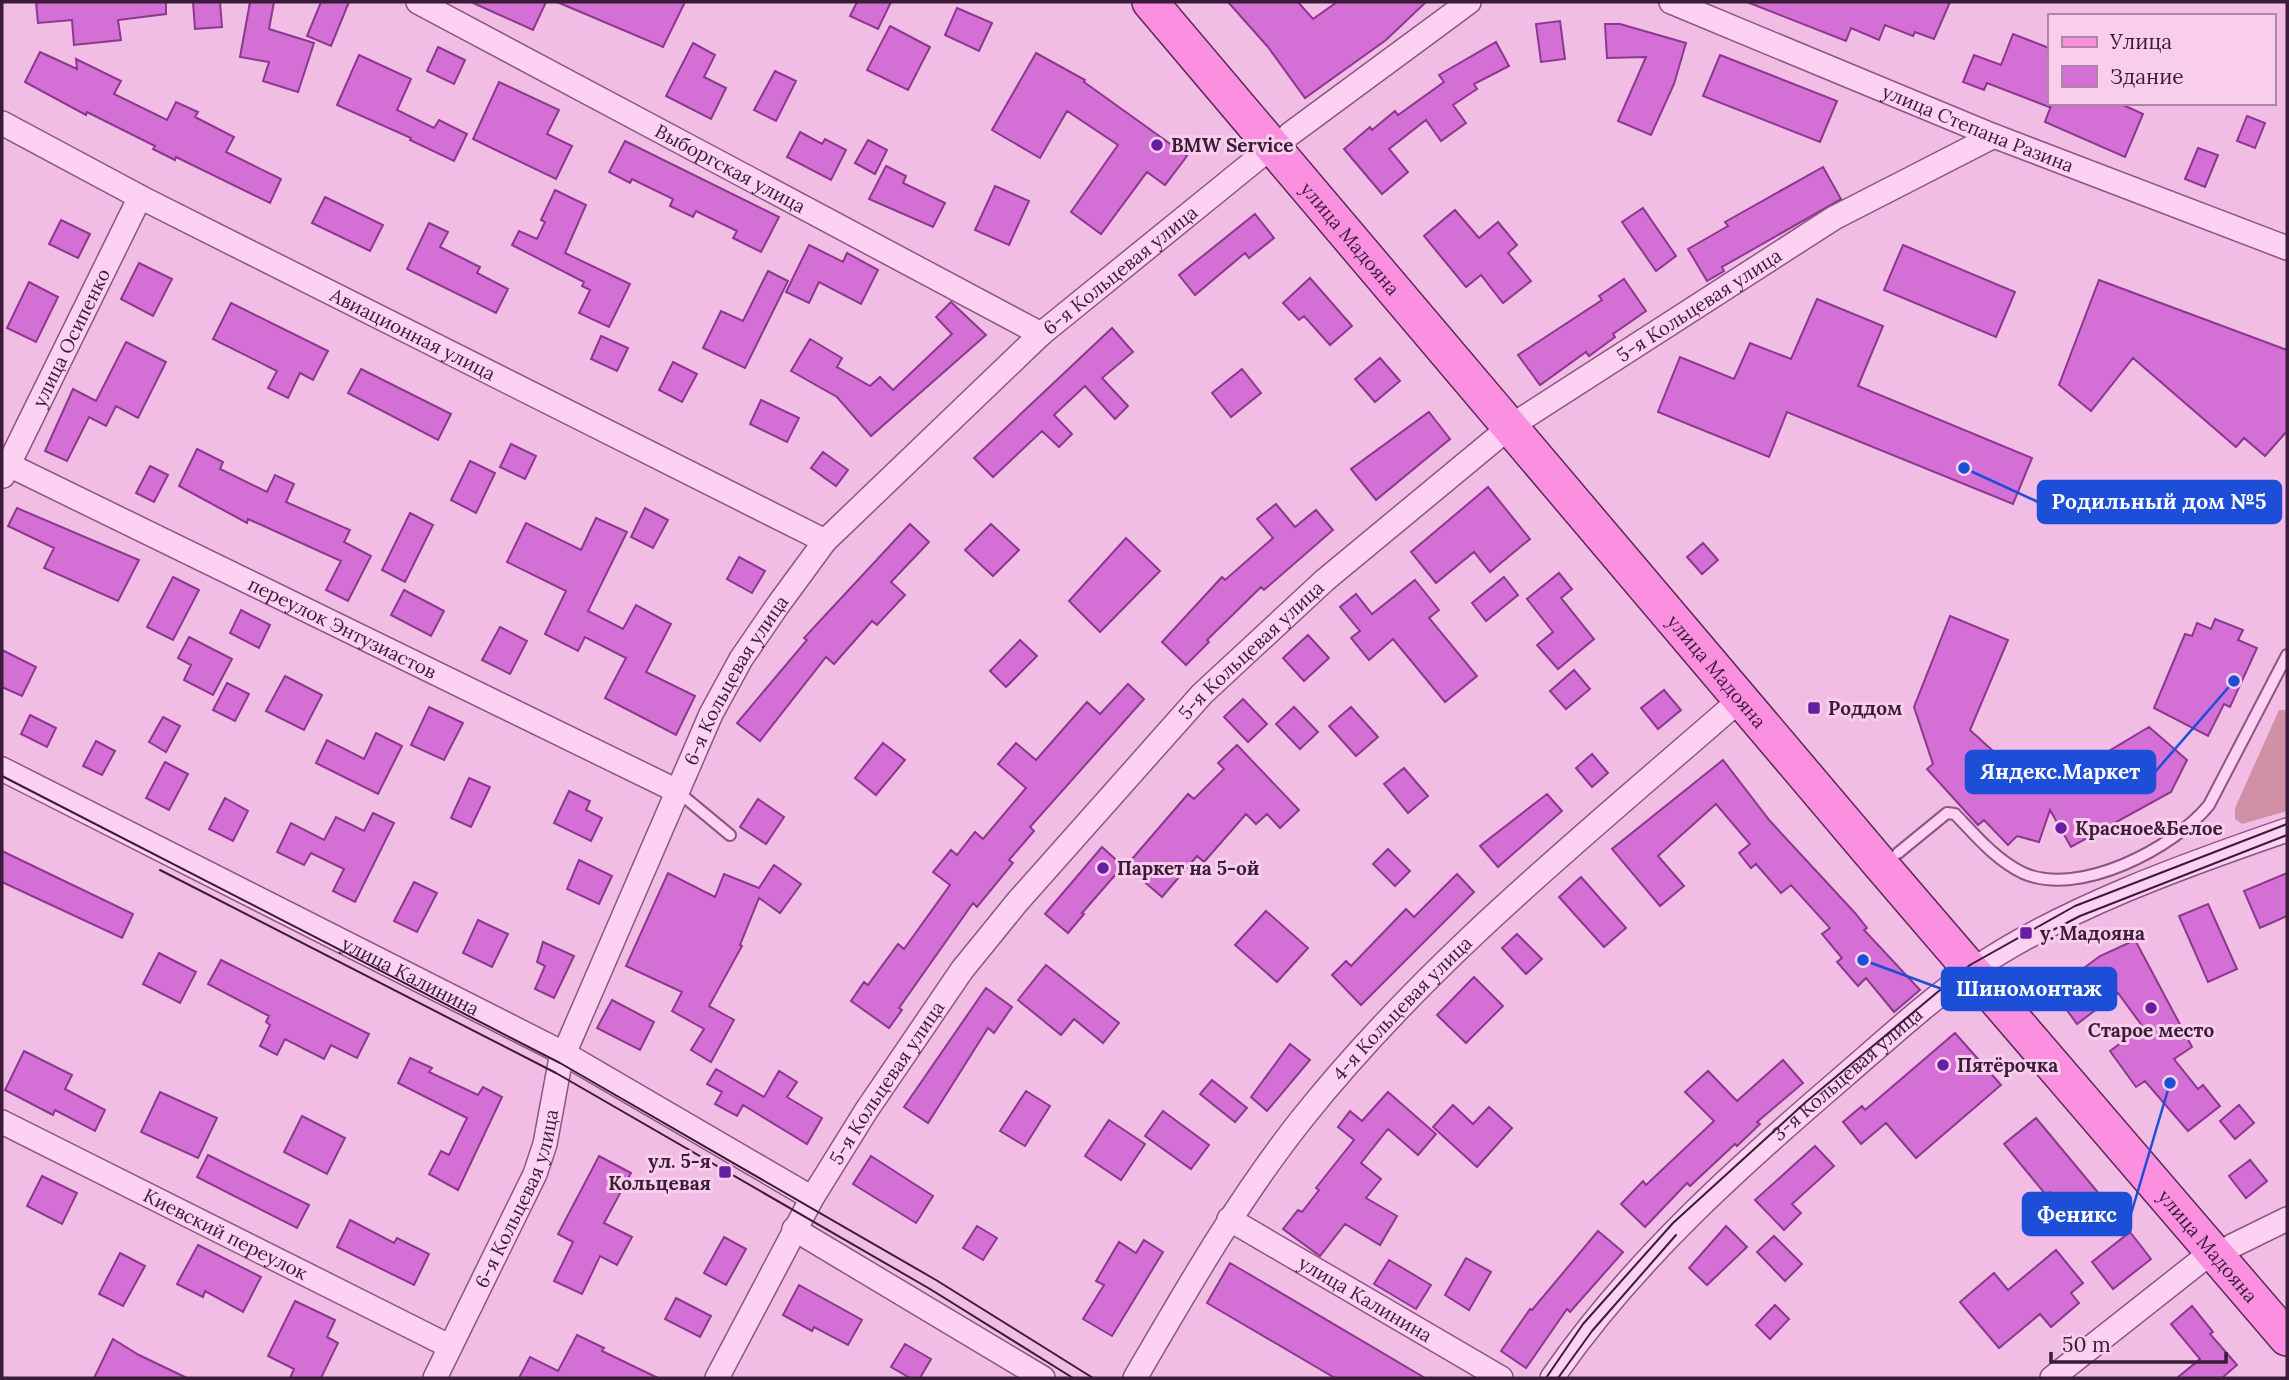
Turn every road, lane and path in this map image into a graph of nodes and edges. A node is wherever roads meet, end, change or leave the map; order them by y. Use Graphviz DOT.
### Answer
graph roads {
  1 [pos="418,2"];
  2 [pos="1150,2"];
  3 [pos="1176,2"];
  4 [pos="1469,2"];
  5 [pos="1671,2"];
  6 [pos="2,122"];
  7 [pos="1994,136"];
  8 [pos="1282,139"];
  9 [pos="140,197"];
  10 [pos="2287,248"];
  11 [pos="1041,334"];
  12 [pos="1521,419"];
  13 [pos="5,472"];
  14 [pos="825,541"];
  15 [pos="2287,655"];
  16 [pos="1742,698"];
  17 [pos="2,769"];
  18 [pos="677,790"];
  19 [pos="2287,830"];
  20 [pos="730,835"];
  21 [pos="1898,853"];
  22 [pos="1981,965"];
  23 [pos="565,1054"];
  24 [pos="2,1122"];
  25 [pos="812,1198"];
  26 [pos="1229,1219"];
  27 [pos="2287,1219"];
  28 [pos="794,1229"];
  29 [pos="2222,1248"];
  30 [pos="2287,1311"];
  31 [pos="2287,1338"];
  32 [pos="449,1346"];
  33 [pos="435,1378"];
  34 [pos="717,1378"];
  35 [pos="1043,1378"];
  36 [pos="1135,1378"];
  37 [pos="1501,1378"];
  38 [pos="1552,1378"];
  39 [pos="2052,1378"];
  1 -- 11 [label="street, Выборгская улица"];
  2 -- 8 [label="main road, улица Мадояна"];
  3 -- 8 [label="main road, улица Мадояна"];
  4 -- 8 [label="street, 6-я Кольцевая улица"];
  5 -- 7 [label="street, улица Степана Разина"];
  6 -- 9 [label="street, Авиационная улица"];
  7 -- 10 [label="street, улица Степана Разина"];
  7 -- 12 [label="street, 5-я Кольцевая улица"];
  8 -- 11 [label="street, 6-я Кольцевая улица"];
  8 -- 12 [label="main road, улица Мадояна"];
  9 -- 13 [label="street, улица Осипенко"];
  9 -- 14 [label="street, Авиационная улица"];
  11 -- 14 [label="street, 6-я Кольцевая улица"];
  12 -- 16 [label="main road, улица Мадояна"];
  12 -- 21 [label="main road, улица Мадояна"];
  12 -- 25 [label="street, 5-я Кольцевая улица"];
  13 -- 18 [label="street, переулок Энтузиастов"];
  14 -- 18 [label="street, 6-я Кольцевая улица"];
  15 -- 21 [label="lane"];
  16 -- 22 [label="main road, улица Мадояна"];
  16 -- 26 [label="street, 4-я Кольцевая улица"];
  17 -- 23 [label="street, улица Калинина"];
  18 -- 20 [label="lane"];
  18 -- 23 [label="street, 6-я Кольцевая улица"];
  19 -- 22 [label="street, 3-я Кольцевая улица"];
  21 -- 22 [label="main road, улица Мадояна"];
  22 -- 29 [label="main road, улица Мадояна"];
  22 -- 38 [label="street, 3-я Кольцевая улица"];
  23 -- 25 [label="street, улица Калинина"];
  23 -- 32 [label="street, 6-я Кольцевая улица"];
  24 -- 32 [label="street, Киевский переулок"];
  25 -- 28 [label="street, 5-я Кольцевая улица"];
  26 -- 36 [label="street, 4-я Кольцевая улица"];
  26 -- 37 [label="street, улица Калинина"];
  27 -- 29 [label="street"];
  28 -- 34 [label="street, 5-я Кольцевая улица"];
  28 -- 35 [label="street"];
  29 -- 30 [label="main road, улица Мадояна"];
  29 -- 31 [label="main road, улица Мадояна"];
  29 -- 39 [label="street"];
  32 -- 33 [label="street, 6-я Кольцевая улица"];
}
